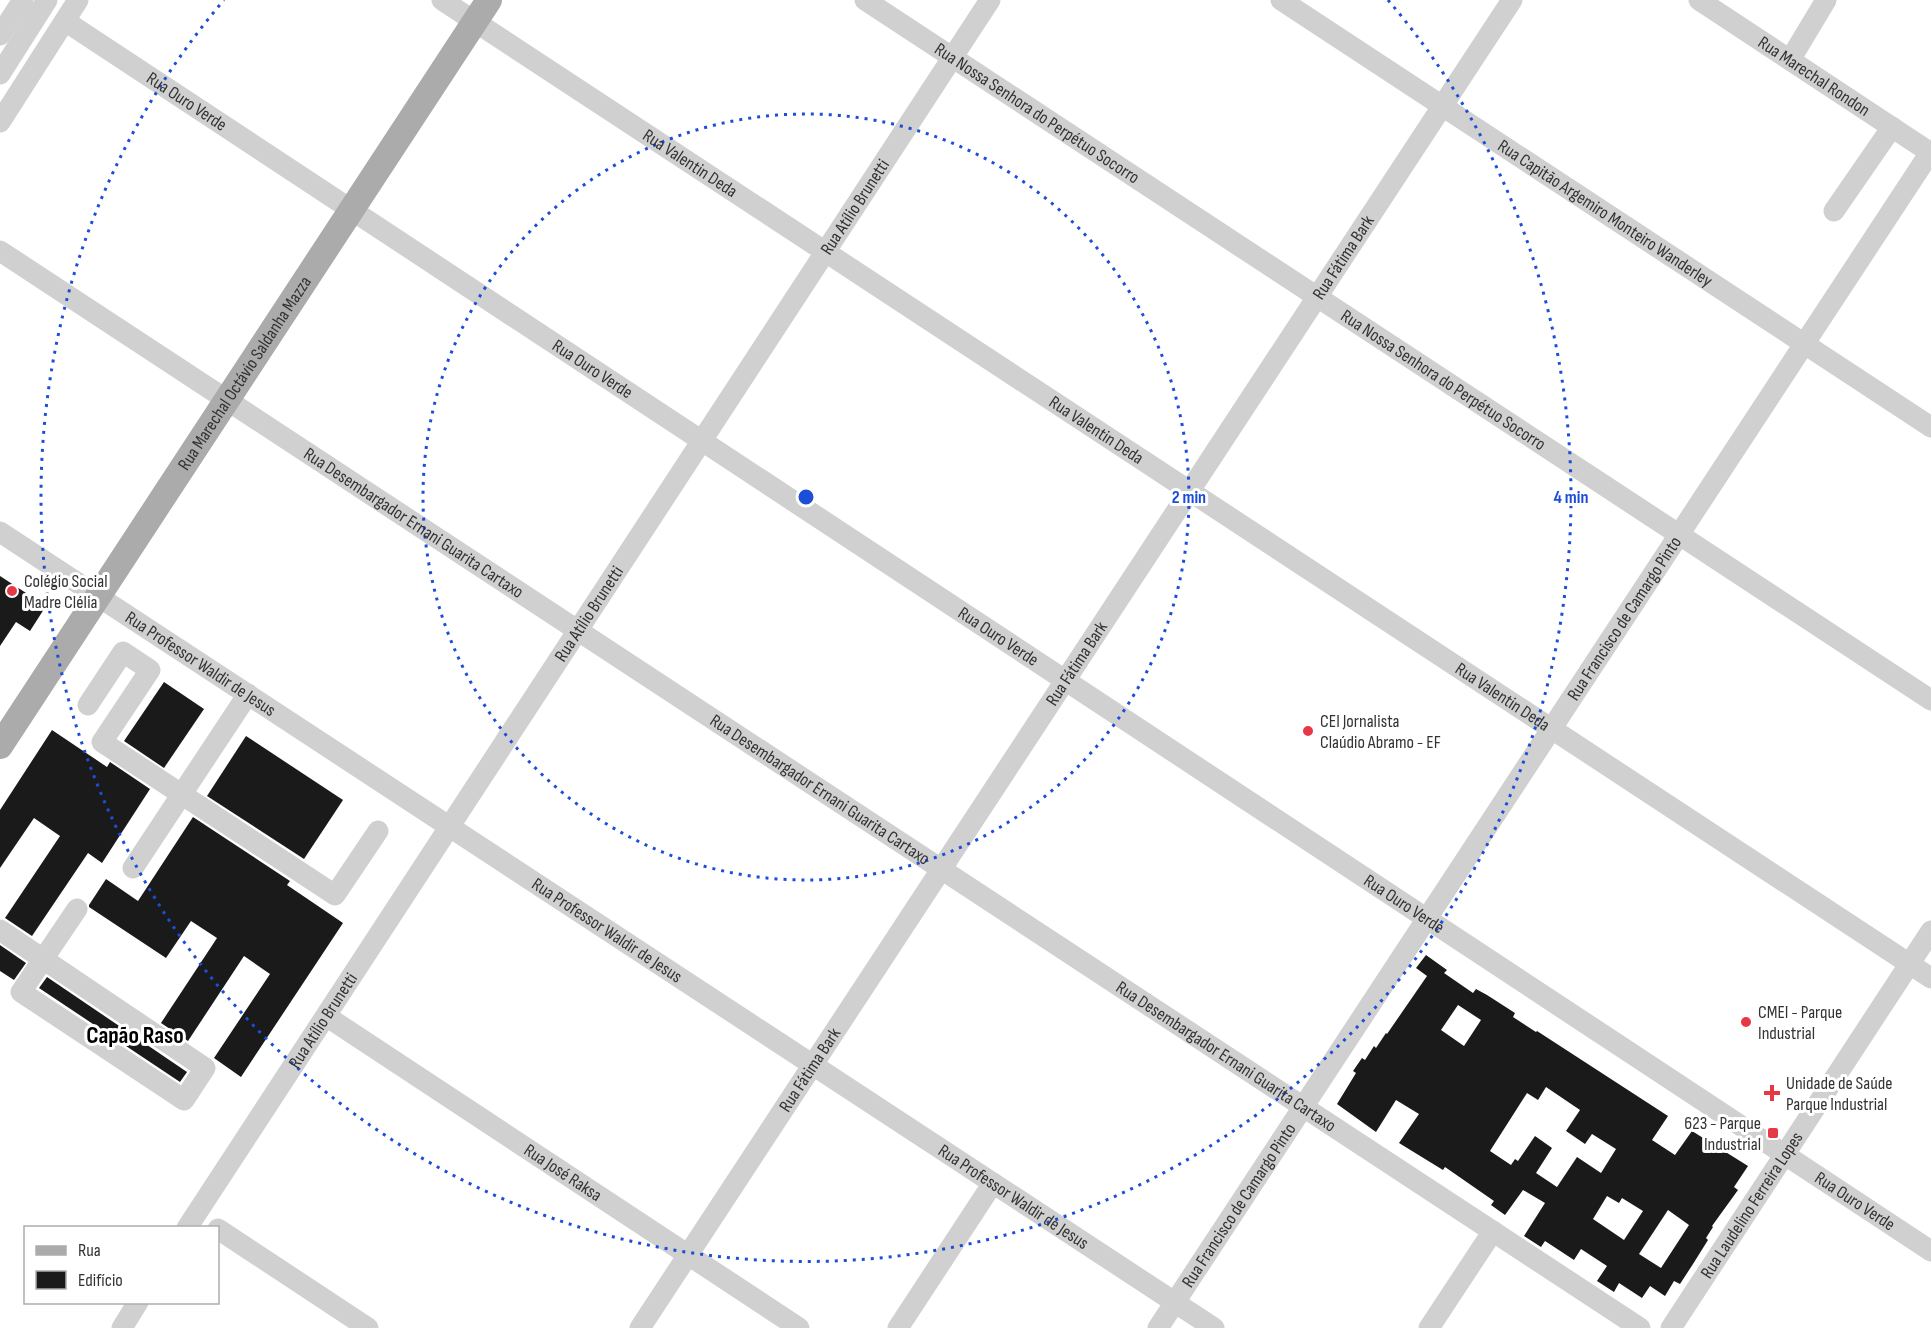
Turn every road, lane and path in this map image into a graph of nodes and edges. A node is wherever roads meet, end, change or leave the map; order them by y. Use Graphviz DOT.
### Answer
graph roads {
  1 [pos="23,0"];
  2 [pos="48,0"];
  3 [pos="78,0"];
  4 [pos="442,0"];
  5 [pos="489,0"];
  6 [pos="864,0"];
  7 [pos="990,0"];
  8 [pos="1281,0"];
  9 [pos="1512,0"];
  10 [pos="1699,0"];
  11 [pos="1826,0"];
  12 [pos="65,21"];
  13 [pos="475,22"];
  14 [pos="0,35"];
  15 [pos="952,57"];
  16 [pos="1790,60"];
  17 [pos="0,74"];
  18 [pos="1442,106"];
  19 [pos="0,122"];
  20 [pos="1892,127"];
  21 [pos="1931,152"];
  22 [pos="351,210"];
  23 [pos="1834,211"];
  24 [pos="0,251"];
  25 [pos="825,252"];
  26 [pos="1317,297"];
  27 [pos="1804,344"];
  28 [pos="227,400"];
  29 [pos="1931,427"];
  30 [pos="701,441"];
  31 [pos="1190,491"];
  32 [pos="0,532"];
  33 [pos="1679,535"];
  34 [pos="98,596"];
  35 [pos="578,630"];
  36 [pos="1065,681"];
  37 [pos="248,694"];
  38 [pos="1931,700"];
  39 [pos="88,705"];
  40 [pos="1551,729"];
  41 [pos="0,746"];
  42 [pos="182,794"];
  43 [pos="449,826"];
  44 [pos="378,831"];
  45 [pos="133,868"];
  46 [pos="942,869"];
  47 [pos="77,909"];
  48 [pos="1427,919"];
  49 [pos="0,930"];
  50 [pos="1931,931"];
  51 [pos="43,959"];
  52 [pos="1910,964"];
  53 [pos="1931,978"];
  54 [pos="326,1016"];
  55 [pos="813,1065"];
  56 [pos="1303,1107"];
  57 [pos="1784,1155"];
  58 [pos="993,1183"];
  59 [pos="191,1221"];
  60 [pos="209,1226"];
  61 [pos="219,1230"];
  62 [pos="1493,1231"];
  63 [pos="1931,1251"];
  64 [pos="688,1255"];
  65 [pos="1175,1302"];
  66 [pos="137,1304"];
  67 [pos="122,1328"];
  68 [pos="368,1328"];
  69 [pos="640,1328"];
  70 [pos="799,1328"];
  71 [pos="898,1328"];
  72 [pos="1158,1328"];
  73 [pos="1214,1328"];
  74 [pos="1429,1328"];
  75 [pos="1640,1328"];
  76 [pos="1671,1328"];
  1 -- 14 [label="street"];
  2 -- 17 [label="street"];
  3 -- 12 [label="street"];
  4 -- 13 [label="street, Rua Valentin Deda"];
  5 -- 13 [label="main road, Rua Marechal Octávio Saldanha Mazza"];
  6 -- 15 [label="street, Rua Nossa Senhora do Perpétuo Socorro"];
  7 -- 15 [label="street, Rua Atílio Brunetti"];
  8 -- 18 [label="street, Rua Capitão Argemiro Monteiro Wanderley"];
  9 -- 18 [label="street, Rua Fátima Bark"];
  10 -- 16 [label="street, Rua Marechal Rondon"];
  11 -- 16 [label="street"];
  12 -- 19 [label="street"];
  12 -- 22 [label="street, Rua Ouro Verde"];
  13 -- 22 [label="main road, Rua Marechal Octávio Saldanha Mazza"];
  13 -- 25 [label="street, Rua Valentin Deda"];
  15 -- 25 [label="street, Rua Atílio Brunetti"];
  15 -- 26 [label="street, Rua Nossa Senhora do Perpétuo Socorro"];
  16 -- 20 [label="street, Rua Marechal Rondon"];
  18 -- 26 [label="street, Rua Fátima Bark"];
  18 -- 27 [label="street, Rua Capitão Argemiro Monteiro Wanderley"];
  20 -- 21 [label="street, Rua Marechal Rondon"];
  20 -- 23 [label="street"];
  21 -- 27 [label="street, Rua Francisco de Camargo Pinto"];
  22 -- 28 [label="main road, Rua Marechal Octávio Saldanha Mazza"];
  22 -- 30 [label="street, Rua Ouro Verde"];
  24 -- 28 [label="street, Rua Desembargador Ernani Guarita Cartaxo"];
  25 -- 30 [label="street, Rua Atílio Brunetti"];
  25 -- 31 [label="street, Rua Valentin Deda"];
  26 -- 31 [label="street, Rua Fátima Bark"];
  26 -- 33 [label="street, Rua Nossa Senhora do Perpétuo Socorro"];
  27 -- 29 [label="street, Rua Capitão Argemiro Monteiro Wanderley"];
  27 -- 33 [label="street, Rua Francisco de Camargo Pinto"];
  28 -- 34 [label="main road, Rua Marechal Octávio Saldanha Mazza"];
  28 -- 35 [label="street, Rua Desembargador Ernani Guarita Cartaxo"];
  30 -- 35 [label="street, Rua Atílio Brunetti"];
  30 -- 36 [label="street, Rua Ouro Verde"];
  31 -- 36 [label="street, Rua Fátima Bark"];
  31 -- 40 [label="street, Rua Valentin Deda"];
  32 -- 34 [label="street, Rua Professor Waldir de Jesus"];
  33 -- 38 [label="street, Rua Nossa Senhora do Perpétuo Socorro"];
  33 -- 40 [label="street, Rua Francisco de Camargo Pinto"];
  34 -- 37 [label="street, Rua Professor Waldir de Jesus"];
  34 -- 41 [label="main road, Rua Marechal Octávio Saldanha Mazza"];
  35 -- 43 [label="street, Rua Atílio Brunetti"];
  35 -- 46 [label="street, Rua Desembargador Ernani Guarita Cartaxo"];
  36 -- 46 [label="street, Rua Fátima Bark"];
  36 -- 48 [label="street, Rua Ouro Verde"];
  37 -- 42 [label="street"];
  37 -- 43 [label="street, Rua Professor Waldir de Jesus"];
  39 -- 42 [label="street"];
  40 -- 48 [label="street, Rua Francisco de Camargo Pinto"];
  40 -- 52 [label="street, Rua Valentin Deda"];
  42 -- 44 [label="street"];
  42 -- 45 [label="street"];
  43 -- 54 [label="street, Rua Atílio Brunetti"];
  43 -- 55 [label="street, Rua Professor Waldir de Jesus"];
  46 -- 55 [label="street, Rua Fátima Bark"];
  46 -- 56 [label="street, Rua Desembargador Ernani Guarita Cartaxo"];
  47 -- 51 [label="street"];
  48 -- 56 [label="street, Rua Francisco de Camargo Pinto"];
  48 -- 57 [label="street, Rua Ouro Verde"];
  49 -- 51 [label="street"];
  50 -- 52 [label="street, Rua Laudelino Ferreira Lopes"];
  51 -- 51 [label="street"];
  52 -- 53 [label="street, Rua Valentin Deda"];
  52 -- 57 [label="street, Rua Laudelino Ferreira Lopes"];
  54 -- 59 [label="street, Rua Atílio Brunetti"];
  54 -- 64 [label="street, Rua José Raksa"];
  55 -- 58 [label="street, Rua Professor Waldir de Jesus"];
  55 -- 64 [label="street, Rua Fátima Bark"];
  56 -- 62 [label="street, Rua Desembargador Ernani Guarita Cartaxo"];
  56 -- 65 [label="street, Rua Francisco de Camargo Pinto"];
  57 -- 63 [label="street, Rua Ouro Verde"];
  57 -- 76 [label="street, Rua Laudelino Ferreira Lopes"];
  58 -- 65 [label="street, Rua Professor Waldir de Jesus"];
  58 -- 71 [label="street"];
  59 -- 60 [label="street"];
  61 -- 68 [label="street"];
  62 -- 74 [label="street"];
  62 -- 75 [label="street, Rua Desembargador Ernani Guarita Cartaxo"];
  64 -- 69 [label="street, Rua Fátima Bark"];
  64 -- 70 [label="street, Rua José Raksa"];
  65 -- 72 [label="street, Rua Francisco de Camargo Pinto"];
  65 -- 73 [label="street, Rua Professor Waldir de Jesus"];
  66 -- 67 [label="street"];
}
